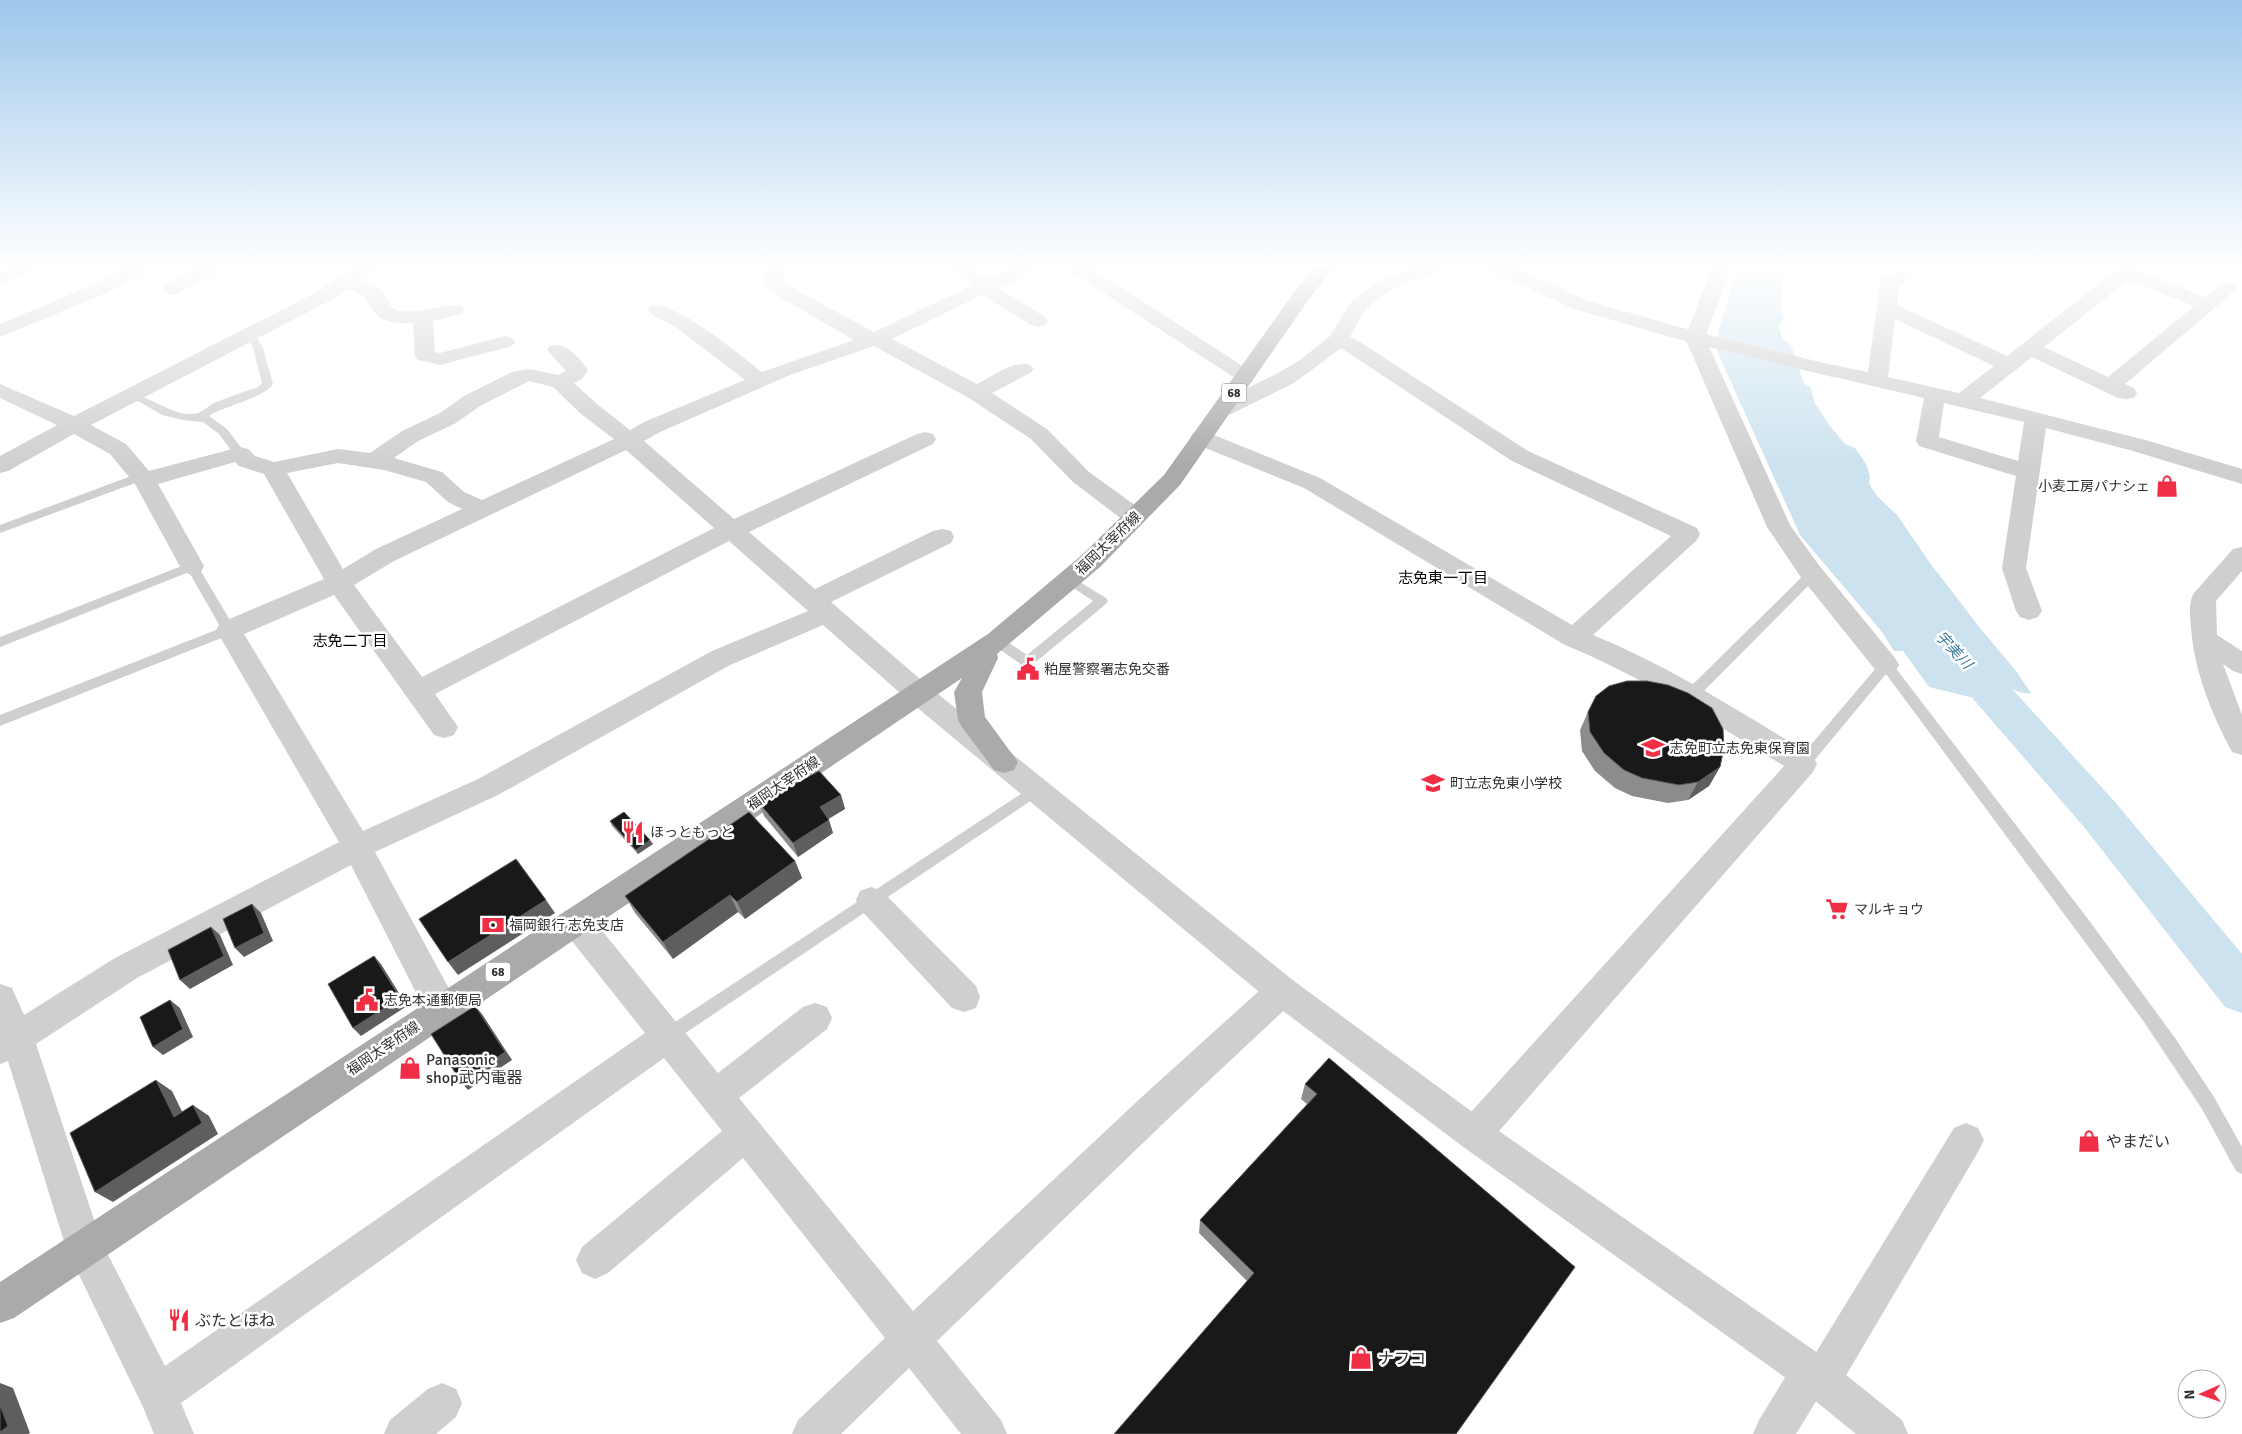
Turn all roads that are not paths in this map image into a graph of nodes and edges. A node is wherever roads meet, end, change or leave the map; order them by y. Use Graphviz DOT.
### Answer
graph roads {
  1 [pos="257,331"];
  2 [pos="424,331"];
  3 [pos="693,331"];
  4 [pos="854,331"];
  5 [pos="892,331"];
  6 [pos="1175,331"];
  7 [pos="1277,331"];
  8 [pos="1343,331"];
  9 [pos="1670,331"];
  10 [pos="1698,331"];
  11 [pos="1884,331"];
  12 [pos="1936,331"];
  13 [pos="2052,331"];
  14 [pos="2177,331"];
  15 [pos="250,335"];
  16 [pos="1695,338"];
  17 [pos="876,339"];
  18 [pos="1338,340"];
  19 [pos="505,342"];
  20 [pos="2030,348"];
  21 [pos="556,350"];
  22 [pos="2009,365"];
  23 [pos="1023,369"];
  24 [pos="1245,376"];
  25 [pos="760,381"];
  26 [pos="1877,381"];
  27 [pos="560,382"];
  28 [pos="2110,386"];
  29 [pos="0,390"];
  30 [pos="977,392"];
  31 [pos="1935,394"];
  32 [pos="133,395"];
  33 [pos="2129,395"];
  34 [pos="1963,401"];
  35 [pos="1223,409"];
  36 [pos="201,417"];
  37 [pos="2036,419"];
  38 [pos="74,425"];
  39 [pos="1201,438"];
  40 [pos="925,439"];
  41 [pos="628,441"];
  42 [pos="240,454"];
  43 [pos="374,461"];
  44 [pos="0,466"];
  45 [pos="273,469"];
  46 [pos="2029,472"];
  47 [pos="2242,477"];
  48 [pos="143,479"];
  49 [pos="482,510"];
  50 [pos="1135,517"];
  51 [pos="0,529"];
  52 [pos="732,531"];
  53 [pos="942,537"];
  54 [pos="2242,554"];
  55 [pos="192,566"];
  56 [pos="1815,577"];
  57 [pos="1070,580"];
  58 [pos="338,582"];
  59 [pos="820,607"];
  60 [pos="2029,611"];
  61 [pos="229,630"];
  62 [pos="1574,638"];
  63 [pos="2204,639"];
  64 [pos="0,642"];
  65 [pos="990,646"];
  66 [pos="2242,664"];
  67 [pos="1886,665"];
  68 [pos="418,691"];
  69 [pos="918,693"];
  70 [pos="1690,696"];
  71 [pos="0,721"];
  72 [pos="444,727"];
  73 [pos="2242,744"];
  74 [pos="1004,762"];
  75 [pos="1803,764"];
  76 [pos="1036,790"];
  77 [pos="357,847"];
  78 [pos="871,900"];
  79 [pos="575,921"];
  80 [pos="1282,991"];
  81 [pos="964,997"];
  82 [pos="0,1000"];
  83 [pos="442,1008"];
  84 [pos="815,1018"];
  85 [pos="669,1035"];
  86 [pos="8,1042"];
  87 [pos="716,1096"];
  88 [pos="745,1134"];
  89 [pos="1474,1134"];
  90 [pos="1966,1140"];
  91 [pos="2242,1165"];
  92 [pos="85,1248"];
  93 [pos="595,1260"];
  94 [pos="0,1304"];
  95 [pos="912,1339"];
  96 [pos="1816,1376"];
  97 [pos="158,1396"];
  98 [pos="442,1403"];
  99 [pos="174,1434"];
  100 [pos="404,1434"];
  101 [pos="812,1434"];
  102 [pos="987,1434"];
  103 [pos="1773,1434"];
  104 [pos="1888,1434"];
  1 -- 15 [label="street"];
  2 -- 19 [label="street"];
  3 -- 25 [label="street"];
  4 -- 17 [label="street"];
  5 -- 17 [label="street"];
  6 -- 24 [label="street"];
  7 -- 24 [label="main road, 福岡太宰府線 / 68"];
  8 -- 18 [label="street"];
  9 -- 16 [label="street"];
  10 -- 16 [label="street"];
  11 -- 26 [label="street"];
  12 -- 22 [label="street"];
  13 -- 20 [label="street"];
  14 -- 28 [label="street"];
  15 -- 32 [label="street"];
  15 -- 36 [label="lane"];
  16 -- 26 [label="street"];
  16 -- 56 [label="street"];
  17 -- 25 [label="street"];
  17 -- 30 [label="street"];
  18 -- 35 [label="street"];
  18 -- 62 [label="street"];
  20 -- 22 [label="street"];
  20 -- 28 [label="street"];
  21 -- 27 [label="street"];
  22 -- 34 [label="street"];
  23 -- 30 [label="street"];
  24 -- 35 [label="main road, 福岡太宰府線 / 68"];
  25 -- 41 [label="street"];
  26 -- 31 [label="street"];
  27 -- 41 [label="street"];
  27 -- 43 [label="street"];
  28 -- 33 [label="street"];
  29 -- 38 [label="street"];
  30 -- 50 [label="street"];
  31 -- 34 [label="street"];
  31 -- 46 [label="street"];
  32 -- 36 [label="lane"];
  32 -- 38 [label="street"];
  34 -- 37 [label="street"];
  35 -- 39 [label="main road, 福岡太宰府線 / 68"];
  36 -- 42 [label="lane"];
  37 -- 46 [label="street"];
  37 -- 47 [label="street"];
  38 -- 44 [label="street"];
  38 -- 48 [label="street"];
  39 -- 50 [label="main road, 福岡太宰府線 / 68"];
  39 -- 62 [label="street"];
  40 -- 52 [label="street"];
  41 -- 49 [label="street"];
  41 -- 52 [label="street"];
  42 -- 45 [label="street"];
  42 -- 48 [label="street"];
  43 -- 45 [label="street"];
  43 -- 49 [label="street"];
  45 -- 58 [label="street"];
  46 -- 60 [label="street"];
  48 -- 51 [label="lane"];
  48 -- 55 [label="street"];
  49 -- 58 [label="street"];
  50 -- 57 [label="main road, 福岡太宰府線 / 68"];
  52 -- 59 [label="street"];
  52 -- 68 [label="street"];
  53 -- 59 [label="street"];
  54 -- 63 [label="street"];
  55 -- 61 [label="lane"];
  55 -- 64 [label="lane"];
  56 -- 67 [label="street"];
  56 -- 70 [label="lane"];
  57 -- 65 [label="main road, 福岡太宰府線 / 68"];
  57 -- 65 [label="lane"];
  58 -- 61 [label="street"];
  58 -- 68 [label="street"];
  59 -- 69 [label="street"];
  59 -- 77 [label="street"];
  61 -- 71 [label="lane"];
  61 -- 77 [label="street"];
  62 -- 70 [label="street"];
  63 -- 66 [label="street"];
  63 -- 73 [label="street"];
  65 -- 69 [label="main road, 福岡太宰府線 / 68"];
  65 -- 74 [label="main road"];
  67 -- 75 [label="lane"];
  67 -- 91 [label="lane"];
  68 -- 72 [label="street"];
  69 -- 74 [label="street"];
  69 -- 79 [label="main road, 福岡太宰府線 / 68"];
  70 -- 75 [label="street"];
  74 -- 76 [label="street"];
  75 -- 89 [label="street"];
  76 -- 78 [label="lane"];
  76 -- 80 [label="street"];
  77 -- 83 [label="street"];
  77 -- 86 [label="street"];
  78 -- 81 [label="street"];
  78 -- 85 [label="lane"];
  79 -- 83 [label="main road, 福岡太宰府線 / 68"];
  79 -- 85 [label="street"];
  80 -- 89 [label="street"];
  80 -- 95 [label="street"];
  82 -- 86 [label="street"];
  83 -- 92 [label="main road, 福岡太宰府線 / 68"];
  84 -- 87 [label="street"];
  85 -- 87 [label="street"];
  85 -- 97 [label="street"];
  86 -- 92 [label="street"];
  87 -- 88 [label="street"];
  88 -- 93 [label="street"];
  88 -- 95 [label="street"];
  89 -- 96 [label="street"];
  90 -- 96 [label="street"];
  92 -- 94 [label="main road, 福岡太宰府線 / 68"];
  92 -- 97 [label="street"];
  95 -- 101 [label="street"];
  95 -- 102 [label="street"];
  96 -- 103 [label="street"];
  96 -- 104 [label="street"];
  97 -- 99 [label="street"];
  98 -- 100 [label="street"];
}
